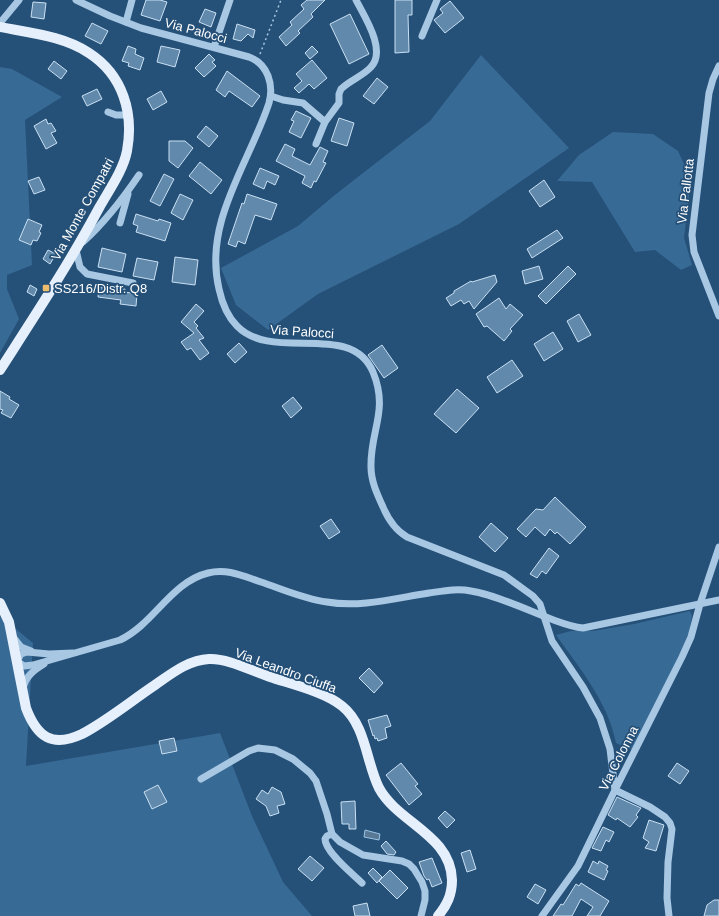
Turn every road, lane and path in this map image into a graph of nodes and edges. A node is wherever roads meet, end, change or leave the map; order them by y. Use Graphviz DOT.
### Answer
graph roads {
  1 [pos="19,0"];
  2 [pos="76,0"];
  3 [pos="132,0"];
  4 [pos="230,0"];
  5 [pos="281,0"];
  6 [pos="356,0"];
  7 [pos="437,0"];
  8 [pos="126,22"];
  9 [pos="0,23"];
  10 [pos="0,27"];
  11 [pos="422,36"];
  12 [pos="214,47"];
  13 [pos="257,61"];
  14 [pos="719,66"];
  15 [pos="270,96"];
  16 [pos="108,112"];
  17 [pos="128,115"];
  18 [pos="325,122"];
  19 [pos="316,144"];
  20 [pos="139,175"];
  21 [pos="130,190"];
  22 [pos="120,223"];
  23 [pos="78,247"];
  24 [pos="133,282"];
  25 [pos="719,316"];
  26 [pos="0,370"];
  27 [pos="719,547"];
  28 [pos="719,600"];
  29 [pos="0,603"];
  30 [pos="700,604"];
  31 [pos="544,616"];
  32 [pos="11,633"];
  33 [pos="37,653"];
  34 [pos="73,653"];
  35 [pos="54,660"];
  36 [pos="17,661"];
  37 [pos="22,690"];
  38 [pos="201,779"];
  39 [pos="615,790"];
  40 [pos="332,834"];
  41 [pos="362,883"];
  42 [pos="421,916"];
  43 [pos="438,916"];
  44 [pos="542,916"];
  45 [pos="669,916"];
  1 -- 9 [label="street"];
  2 -- 8 [label="street, Via Palocci"];
  3 -- 8 [label="street"];
  4 -- 12 [label="street"];
  5 -- 13 [label="path"];
  6 -- 18 [label="street"];
  7 -- 11 [label="street"];
  8 -- 12 [label="street, Via Palocci"];
  10 -- 17 [label="main road, Via Monte Compatri"];
  12 -- 13 [label="street, Via Palocci"];
  13 -- 15 [label="street, Via Palocci"];
  14 -- 25 [label="street, Via Pallotta"];
  15 -- 18 [label="street"];
  15 -- 31 [label="street, Via Palocci"];
  16 -- 17 [label="street"];
  17 -- 23 [label="main road, Via Monte Compatri"];
  18 -- 19 [label="street"];
  20 -- 21 [label="street"];
  21 -- 22 [label="street"];
  21 -- 23 [label="street"];
  23 -- 24 [label="street"];
  23 -- 26 [label="main road, Via Monte Compatri"];
  27 -- 30 [label="street"];
  28 -- 30 [label="street"];
  29 -- 32 [label="main road, Via Leandro Ciuffa"];
  30 -- 31 [label="street"];
  30 -- 39 [label="street, Via Colonna"];
  31 -- 34 [label="street"];
  31 -- 39 [label="street, Via Palocci"];
  32 -- 33 [label="street"];
  32 -- 36 [label="main road, Via Leandro Ciuffa"];
  33 -- 34 [label="street"];
  33 -- 36 [label="street"];
  34 -- 35 [label="street"];
  35 -- 36 [label="street"];
  35 -- 37 [label="street"];
  36 -- 37 [label="main road, Via Leandro Ciuffa"];
  37 -- 43 [label="main road, Via Leandro Ciuffa"];
  38 -- 40 [label="street"];
  39 -- 44 [label="street, Via Colonna"];
  39 -- 45 [label="street"];
  40 -- 41 [label="street"];
  40 -- 42 [label="street"];
}
